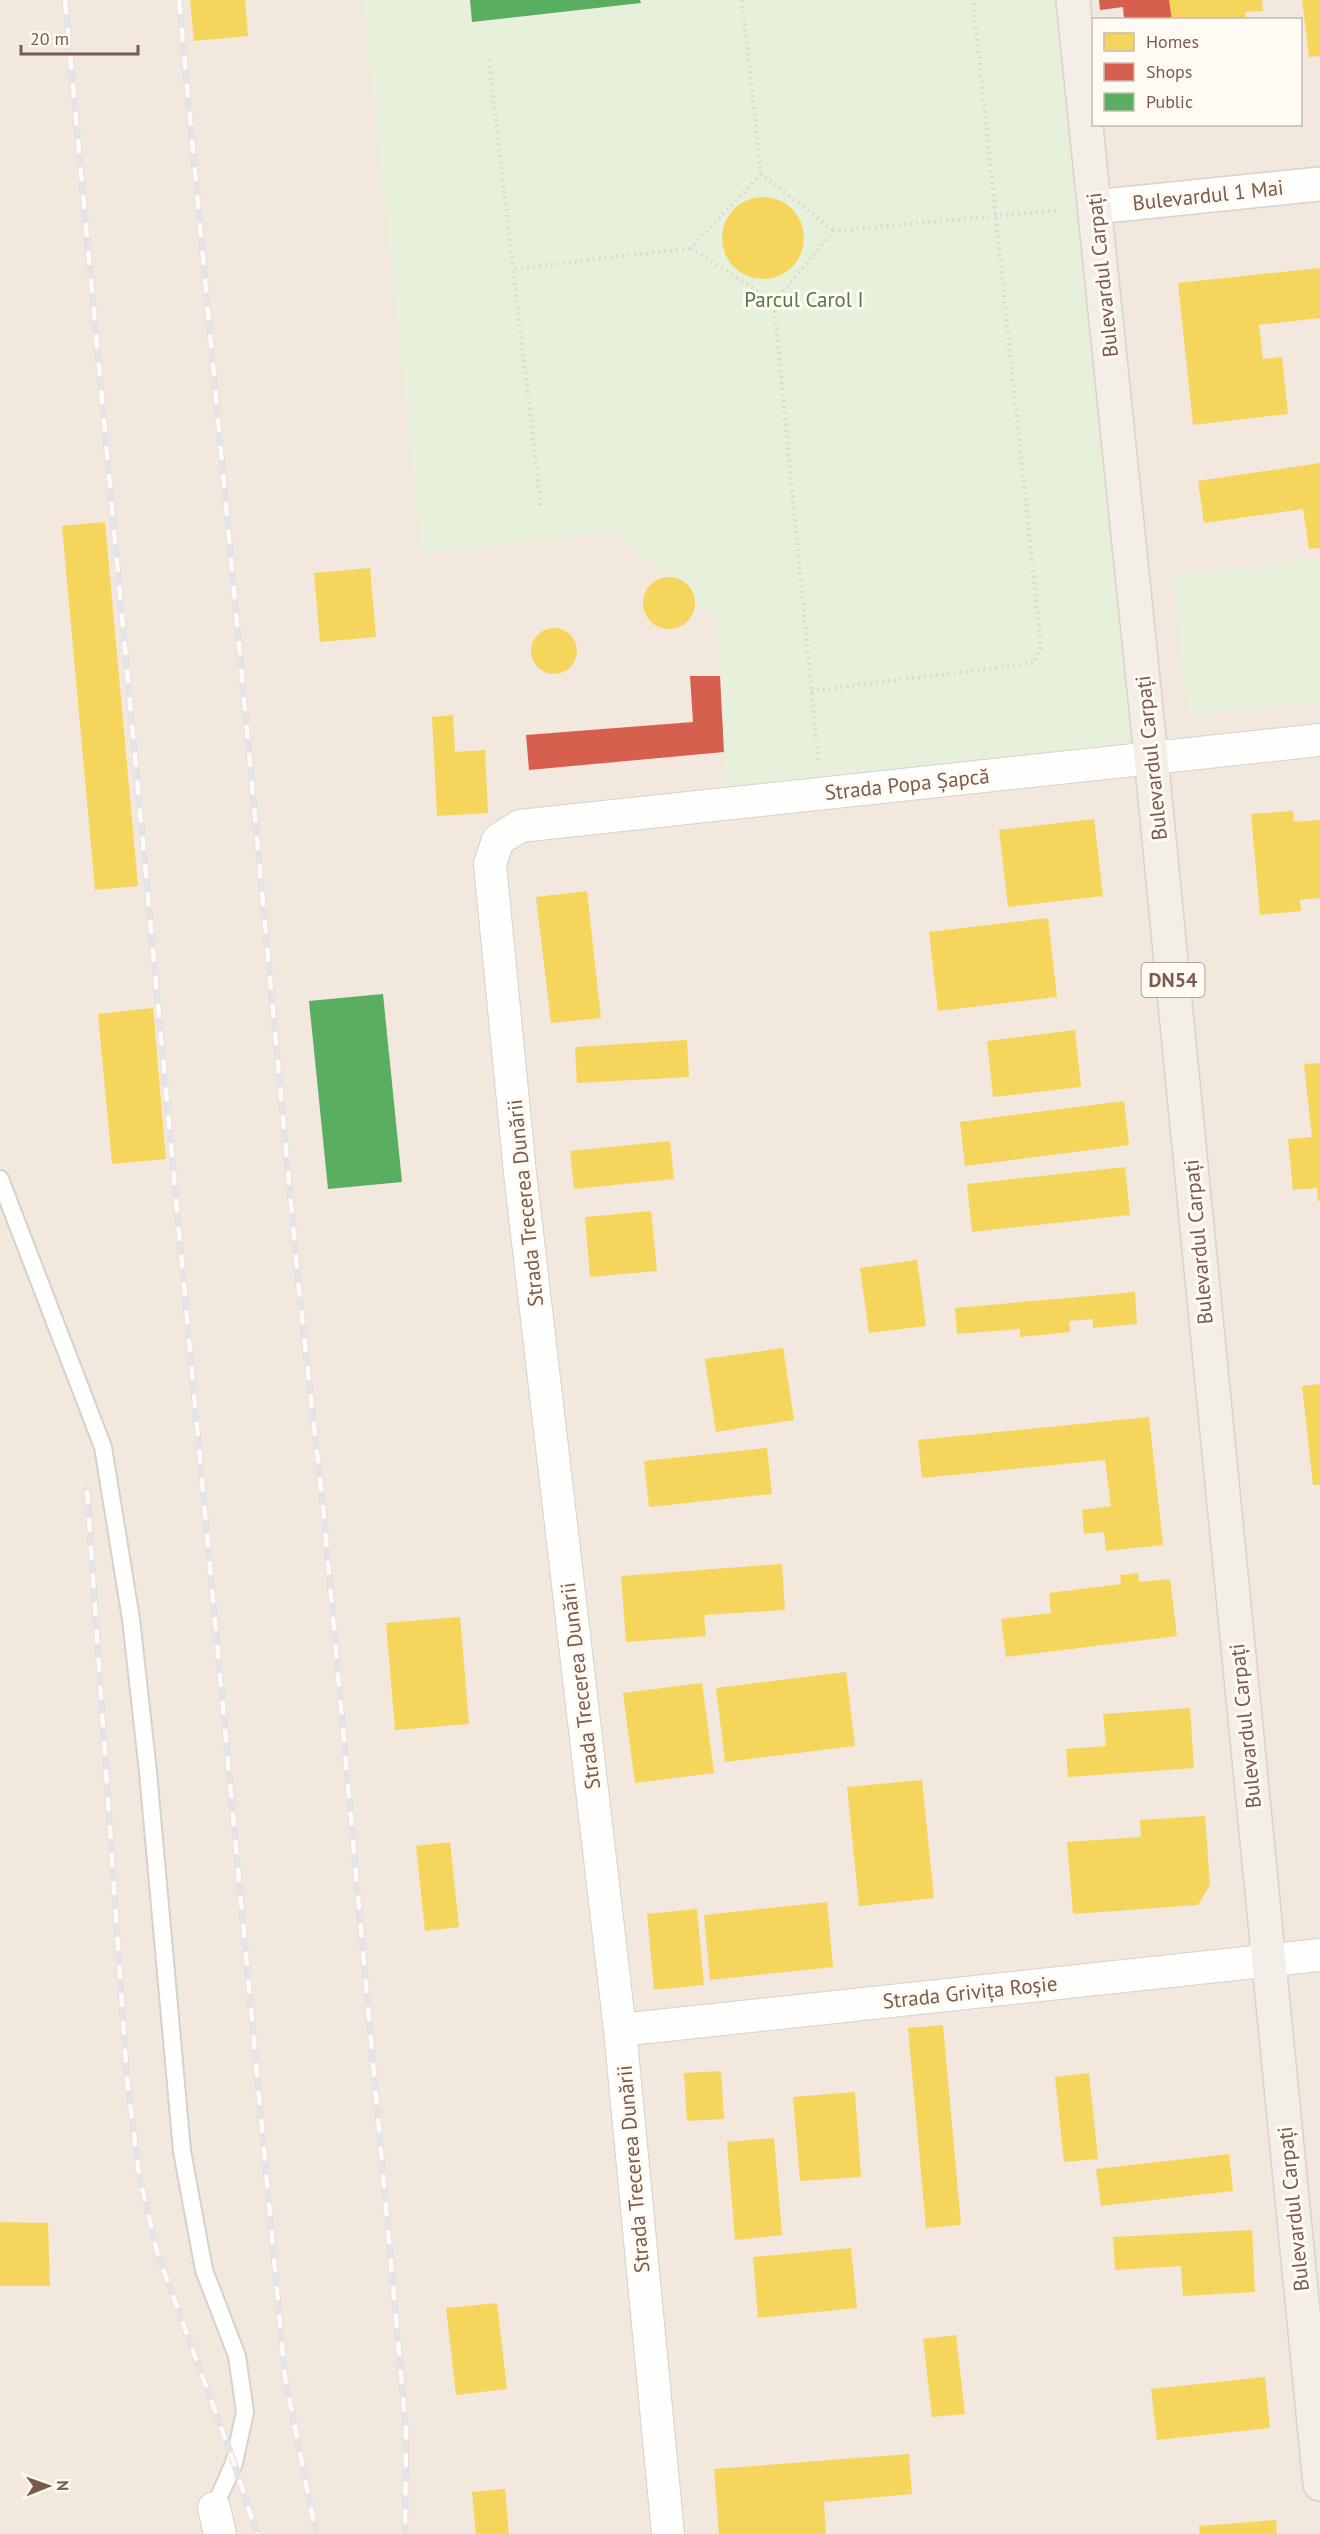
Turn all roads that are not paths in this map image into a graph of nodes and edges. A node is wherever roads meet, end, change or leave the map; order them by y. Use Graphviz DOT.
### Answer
graph roads {
  1 [pos="1073,0"];
  2 [pos="1320,184"];
  3 [pos="1095,207"];
  4 [pos="1320,740"];
  5 [pos="1152,757"];
  6 [pos="498,840"];
  7 [pos="0,1179"];
  8 [pos="1320,1955"];
  9 [pos="1268,1960"];
  10 [pos="620,2030"];
  11 [pos="1320,2484"];
  12 [pos="217,2521"];
  13 [pos="668,2534"];
  1 -- 3 [label="main road, Bulevardul Carpați / DN54"];
  2 -- 3 [label="street, Bulevardul 1 Mai"];
  3 -- 5 [label="main road, Bulevardul Carpați / DN54"];
  4 -- 5 [label="street, Strada Popa Șapcă"];
  5 -- 6 [label="street, Strada Popa Șapcă"];
  5 -- 9 [label="main road, Bulevardul Carpați / DN54"];
  6 -- 10 [label="street, Strada Trecerea Dunării"];
  7 -- 12 [label="lane"];
  8 -- 9 [label="street, Strada Grivița Roșie"];
  9 -- 10 [label="street, Strada Grivița Roșie"];
  9 -- 11 [label="main road, Bulevardul Carpați / DN54"];
  10 -- 13 [label="street, Strada Trecerea Dunării"];
}
